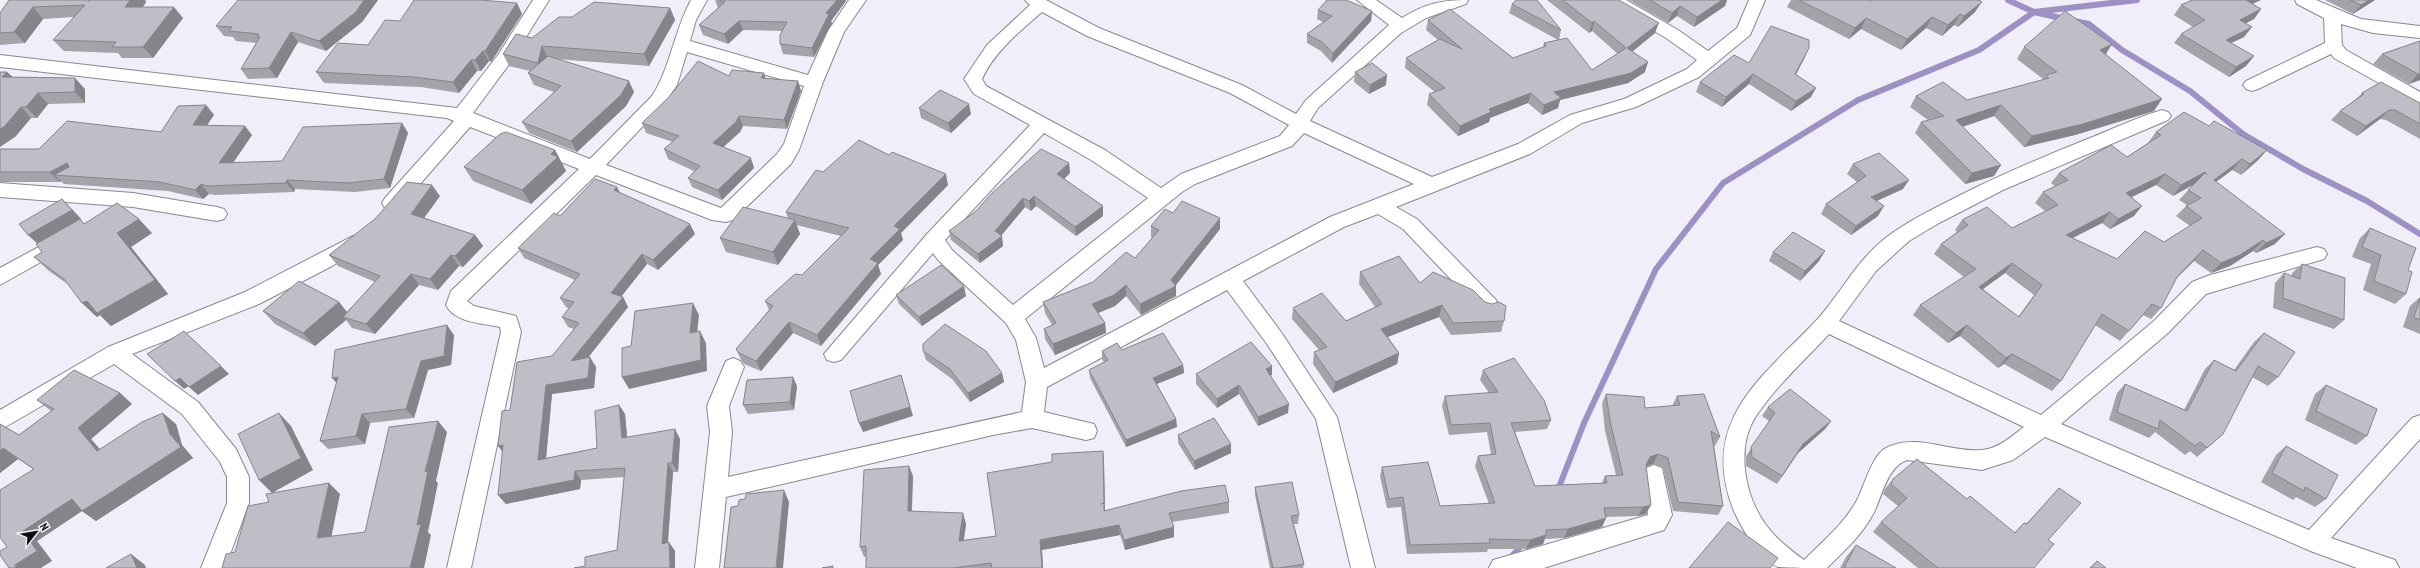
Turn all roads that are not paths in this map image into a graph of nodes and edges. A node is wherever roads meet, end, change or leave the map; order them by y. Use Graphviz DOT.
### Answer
graph roads {
  1 [pos="699,0"];
  2 [pos="858,0"];
  3 [pos="1365,0"];
  4 [pos="1460,0"];
  5 [pos="1614,0"];
  6 [pos="1757,0"];
  7 [pos="2303,0"];
  8 [pos="537,1"];
  9 [pos="1037,2"];
  10 [pos="2332,17"];
  11 [pos="1401,25"];
  12 [pos="2420,32"];
  13 [pos="681,44"];
  14 [pos="2334,46"];
  15 [pos="1710,60"];
  16 [pos="0,61"];
  17 [pos="814,82"];
  18 [pos="2252,85"];
  19 [pos="2420,100"];
  20 [pos="2162,116"];
  21 [pos="465,117"];
  22 [pos="1299,123"];
  23 [pos="1041,125"];
  24 [pos="592,168"];
  25 [pos="1432,185"];
  26 [pos="0,190"];
  27 [pos="1162,198"];
  28 [pos="133,200"];
  29 [pos="1378,205"];
  30 [pos="217,214"];
  31 [pos="106,216"];
  32 [pos="381,217"];
  33 [pos="366,232"];
  34 [pos="73,235"];
  35 [pos="934,239"];
  36 [pos="2317,254"];
  37 [pos="0,277"];
  38 [pos="1230,279"];
  39 [pos="1489,306"];
  40 [pos="1013,317"];
  41 [pos="1826,324"];
  42 [pos="115,353"];
  43 [pos="834,354"];
  44 [pos="733,367"];
  45 [pos="1038,382"];
  46 [pos="1032,419"];
  47 [pos="0,421"];
  48 [pos="2420,424"];
  49 [pos="2043,426"];
  50 [pos="1086,431"];
  51 [pos="1654,475"];
  52 [pos="715,490"];
  53 [pos="2313,542"];
  54 [pos="213,568"];
  55 [pos="459,568"];
  56 [pos="707,568"];
  57 [pos="1363,568"];
  58 [pos="1501,568"];
  59 [pos="1797,568"];
  60 [pos="1812,568"];
  61 [pos="2387,568"];
  1 -- 13 [label="street"];
  2 -- 17 [label="street"];
  3 -- 11 [label="street"];
  4 -- 11 [label="street"];
  5 -- 15 [label="street"];
  6 -- 15 [label="street"];
  7 -- 10 [label="street"];
  8 -- 21 [label="street"];
  9 -- 22 [label="street"];
  9 -- 23 [label="street"];
  10 -- 12 [label="street"];
  10 -- 14 [label="street"];
  11 -- 22 [label="street"];
  13 -- 17 [label="street"];
  13 -- 24 [label="street"];
  14 -- 18 [label="street"];
  14 -- 19 [label="street"];
  15 -- 25 [label="street"];
  16 -- 21 [label="street"];
  17 -- 24 [label="street"];
  20 -- 41 [label="street"];
  21 -- 24 [label="street"];
  21 -- 32 [label="street"];
  22 -- 25 [label="street"];
  22 -- 27 [label="street"];
  23 -- 27 [label="street"];
  23 -- 35 [label="street"];
  24 -- 55 [label="street"];
  25 -- 29 [label="street"];
  26 -- 28 [label="street"];
  27 -- 40 [label="street"];
  28 -- 30 [label="street"];
  28 -- 31 [label="street"];
  29 -- 38 [label="street"];
  29 -- 39 [label="street"];
  33 -- 42 [label="street"];
  34 -- 37 [label="street"];
  35 -- 40 [label="street"];
  35 -- 43 [label="street"];
  36 -- 49 [label="street"];
  38 -- 45 [label="street"];
  38 -- 57 [label="street"];
  40 -- 45 [label="street"];
  41 -- 49 [label="street"];
  41 -- 59 [label="street"];
  42 -- 47 [label="street"];
  42 -- 54 [label="street"];
  44 -- 52 [label="street"];
  45 -- 46 [label="street"];
  46 -- 50 [label="street"];
  46 -- 52 [label="street"];
  48 -- 53 [label="street"];
  49 -- 53 [label="street"];
  49 -- 60 [label="street"];
  51 -- 58 [label="street"];
  52 -- 56 [label="street"];
  53 -- 61 [label="street"];
}
